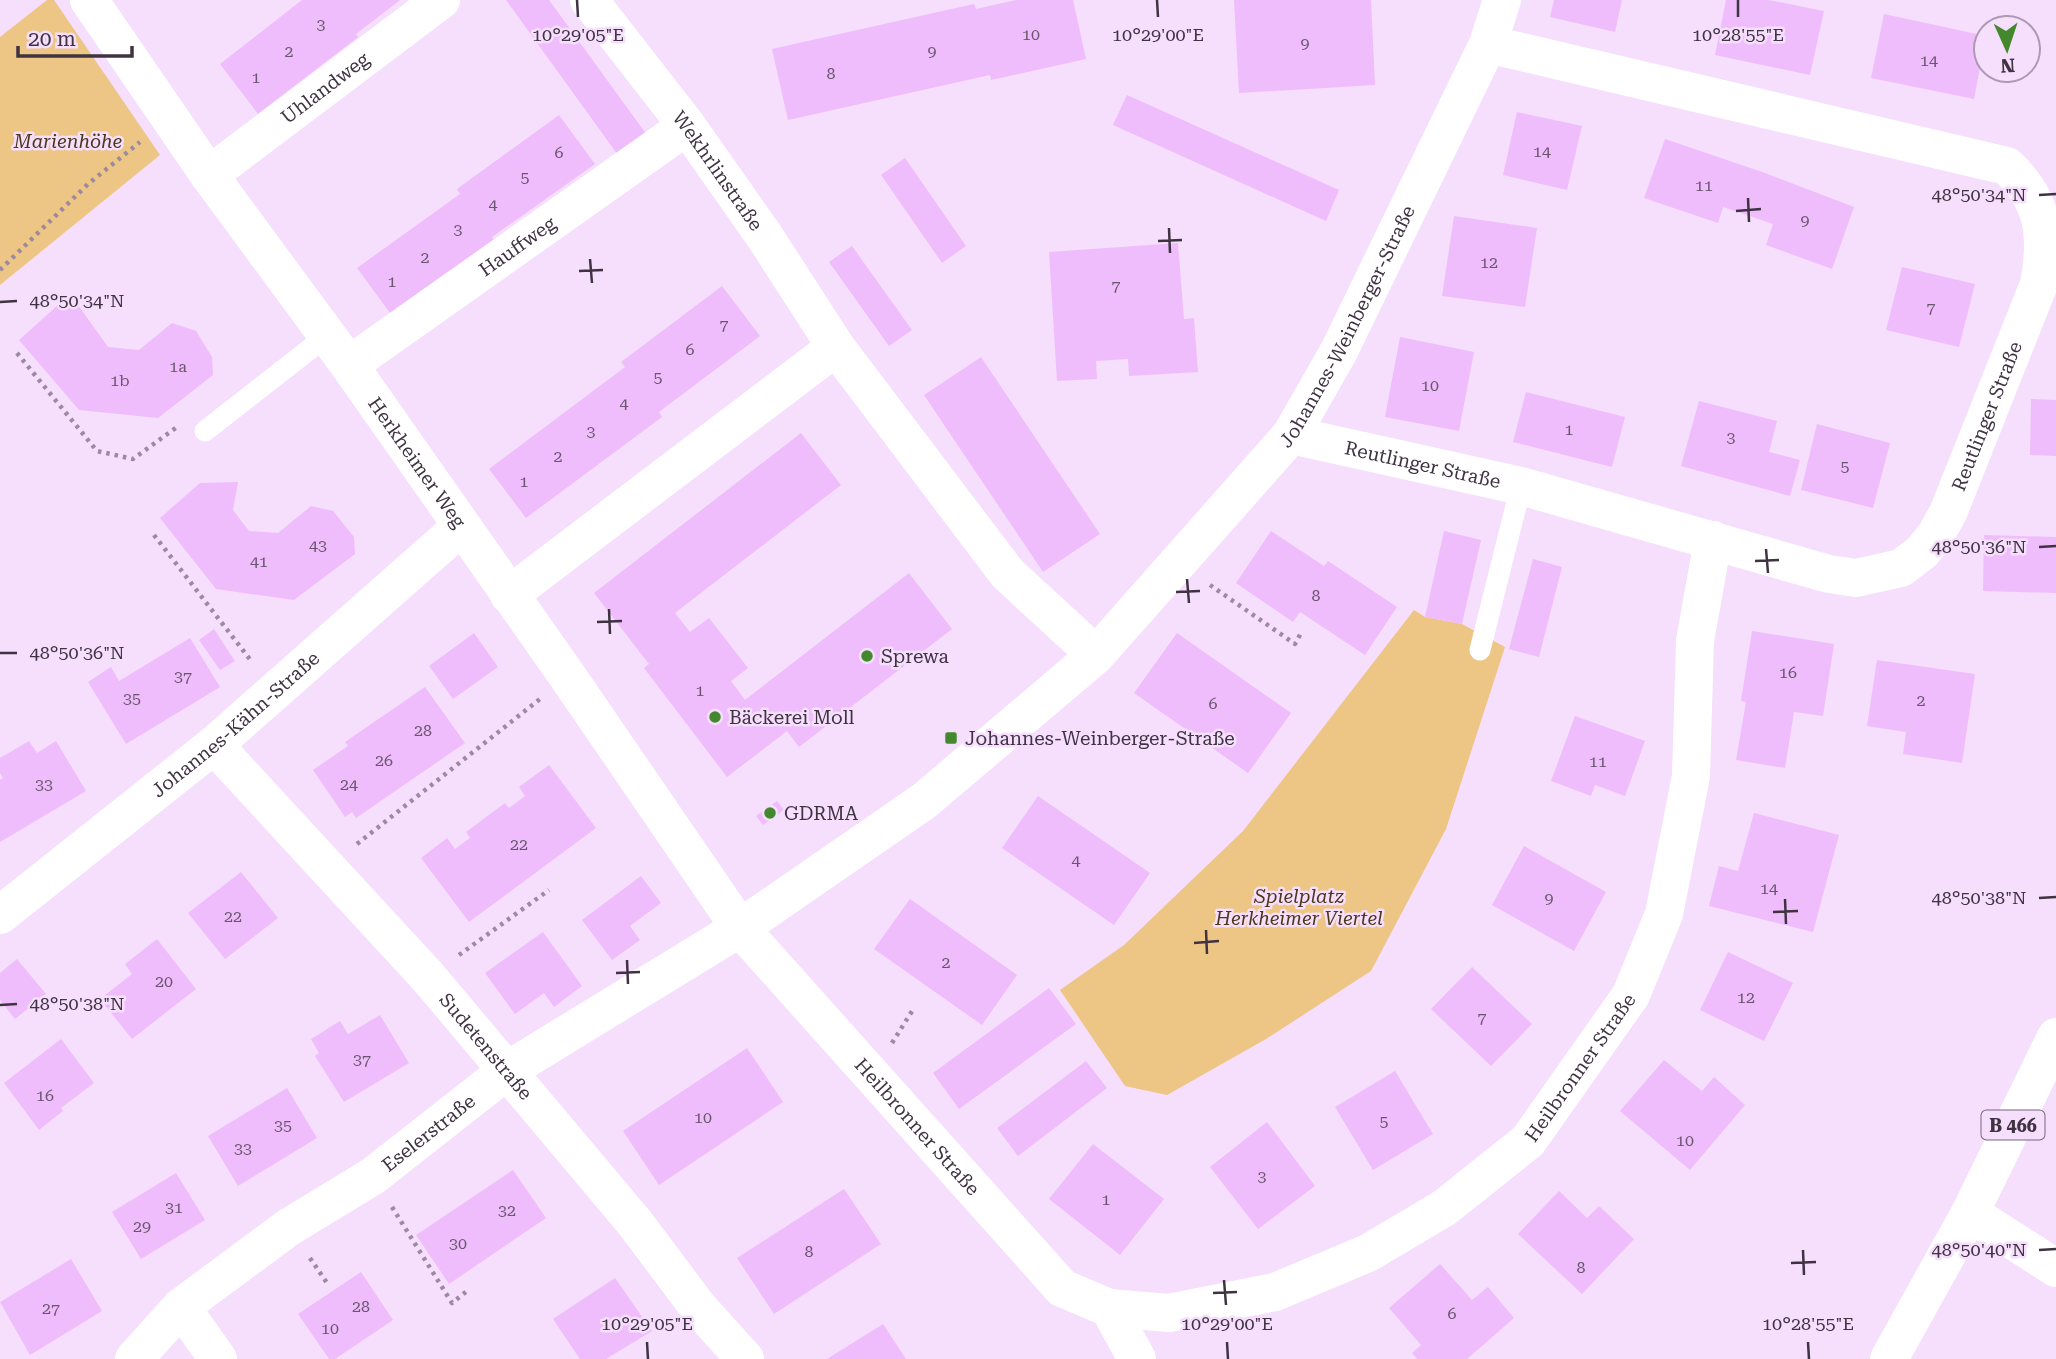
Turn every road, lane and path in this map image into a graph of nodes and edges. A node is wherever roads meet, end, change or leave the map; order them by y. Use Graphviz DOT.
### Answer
graph roads {
  1 [pos="89,0"];
  2 [pos="441,0"];
  3 [pos="589,0"];
  4 [pos="1502,0"];
  5 [pos="1488,44"];
  6 [pos="171,117"];
  7 [pos="687,126"];
  8 [pos="209,175"];
  9 [pos="0,270"];
  10 [pos="836,347"];
  11 [pos="339,350"];
  12 [pos="17,354"];
  13 [pos="197,425"];
  14 [pos="1291,435"];
  15 [pos="1521,485"];
  16 [pos="462,526"];
  17 [pos="154,535"];
  18 [pos="1713,540"];
  19 [pos="1178,563"];
  20 [pos="509,595"];
  21 [pos="1301,633"];
  22 [pos="1480,650"];
  23 [pos="1096,655"];
  24 [pos="568,677"];
  25 [pos="275,692"];
  26 [pos="214,745"];
  27 [pos="327,869"];
  28 [pos="549,890"];
  29 [pos="0,915"];
  30 [pos="740,929"];
  31 [pos="428,977"];
  32 [pos="2056,1037"];
  33 [pos="508,1070"];
  34 [pos="373,1176"];
  35 [pos="1970,1213"];
  36 [pos="2056,1268"];
  37 [pos="467,1291"];
  38 [pos="181,1307"];
  39 [pos="1109,1308"];
  40 [pos="134,1359"];
  41 [pos="218,1359"];
  42 [pos="745,1359"];
  43 [pos="1137,1359"];
  44 [pos="1889,1359"];
  1 -- 6 [label="street, Herkheimer Weg"];
  2 -- 8 [label="street, Uhlandweg"];
  3 -- 7 [label="street, Wekhrlinstraße"];
  4 -- 5 [label="street, Johannes-Weinberger-Straße"];
  5 -- 14 [label="street, Johannes-Weinberger-Straße"];
  5 -- 18 [label="street, Reutlinger Straße"];
  6 -- 8 [label="street, Herkheimer Weg"];
  6 -- 9 [label="path"];
  7 -- 10 [label="street, Wekhrlinstraße"];
  7 -- 11 [label="street, Hauffweg"];
  8 -- 11 [label="street, Herkheimer Weg"];
  10 -- 20 [label="street"];
  10 -- 23 [label="street, Wekhrlinstraße"];
  11 -- 13 [label="lane"];
  11 -- 16 [label="street, Herkheimer Weg"];
  12 -- 13 [label="path"];
  14 -- 15 [label="street, Reutlinger Straße"];
  14 -- 19 [label="street, Johannes-Weinberger-Straße"];
  15 -- 18 [label="street, Reutlinger Straße"];
  15 -- 22 [label="lane"];
  16 -- 20 [label="street, Herkheimer Weg"];
  16 -- 25 [label="street, Johannes-Kähn-Straße"];
  17 -- 25 [label="path"];
  18 -- 39 [label="street, Heilbronner Straße"];
  19 -- 21 [label="path"];
  19 -- 23 [label="street, Johannes-Weinberger-Straße"];
  20 -- 24 [label="street, Herkheimer Weg"];
  23 -- 30 [label="street, Johannes-Weinberger-Straße"];
  24 -- 27 [label="path"];
  24 -- 30 [label="street, Herkheimer Weg"];
  25 -- 26 [label="street, Johannes-Kähn-Straße"];
  26 -- 27 [label="street, Sudetenstraße"];
  26 -- 29 [label="street, Johannes-Kähn-Straße"];
  27 -- 31 [label="street, Sudetenstraße"];
  28 -- 31 [label="path"];
  30 -- 33 [label="street, Eselerstraße"];
  30 -- 39 [label="street, Heilbronner Straße"];
  31 -- 33 [label="street, Sudetenstraße"];
  32 -- 35 [label="street, B 466"];
  33 -- 34 [label="street, Eselerstraße"];
  33 -- 42 [label="street, Sudetenstraße"];
  34 -- 37 [label="path"];
  34 -- 38 [label="street, Eselerstraße"];
  35 -- 36 [label="street"];
  35 -- 44 [label="street, B 466"];
  38 -- 40 [label="street, Eselerstraße"];
  38 -- 41 [label="street"];
  39 -- 43 [label="street"];
}
